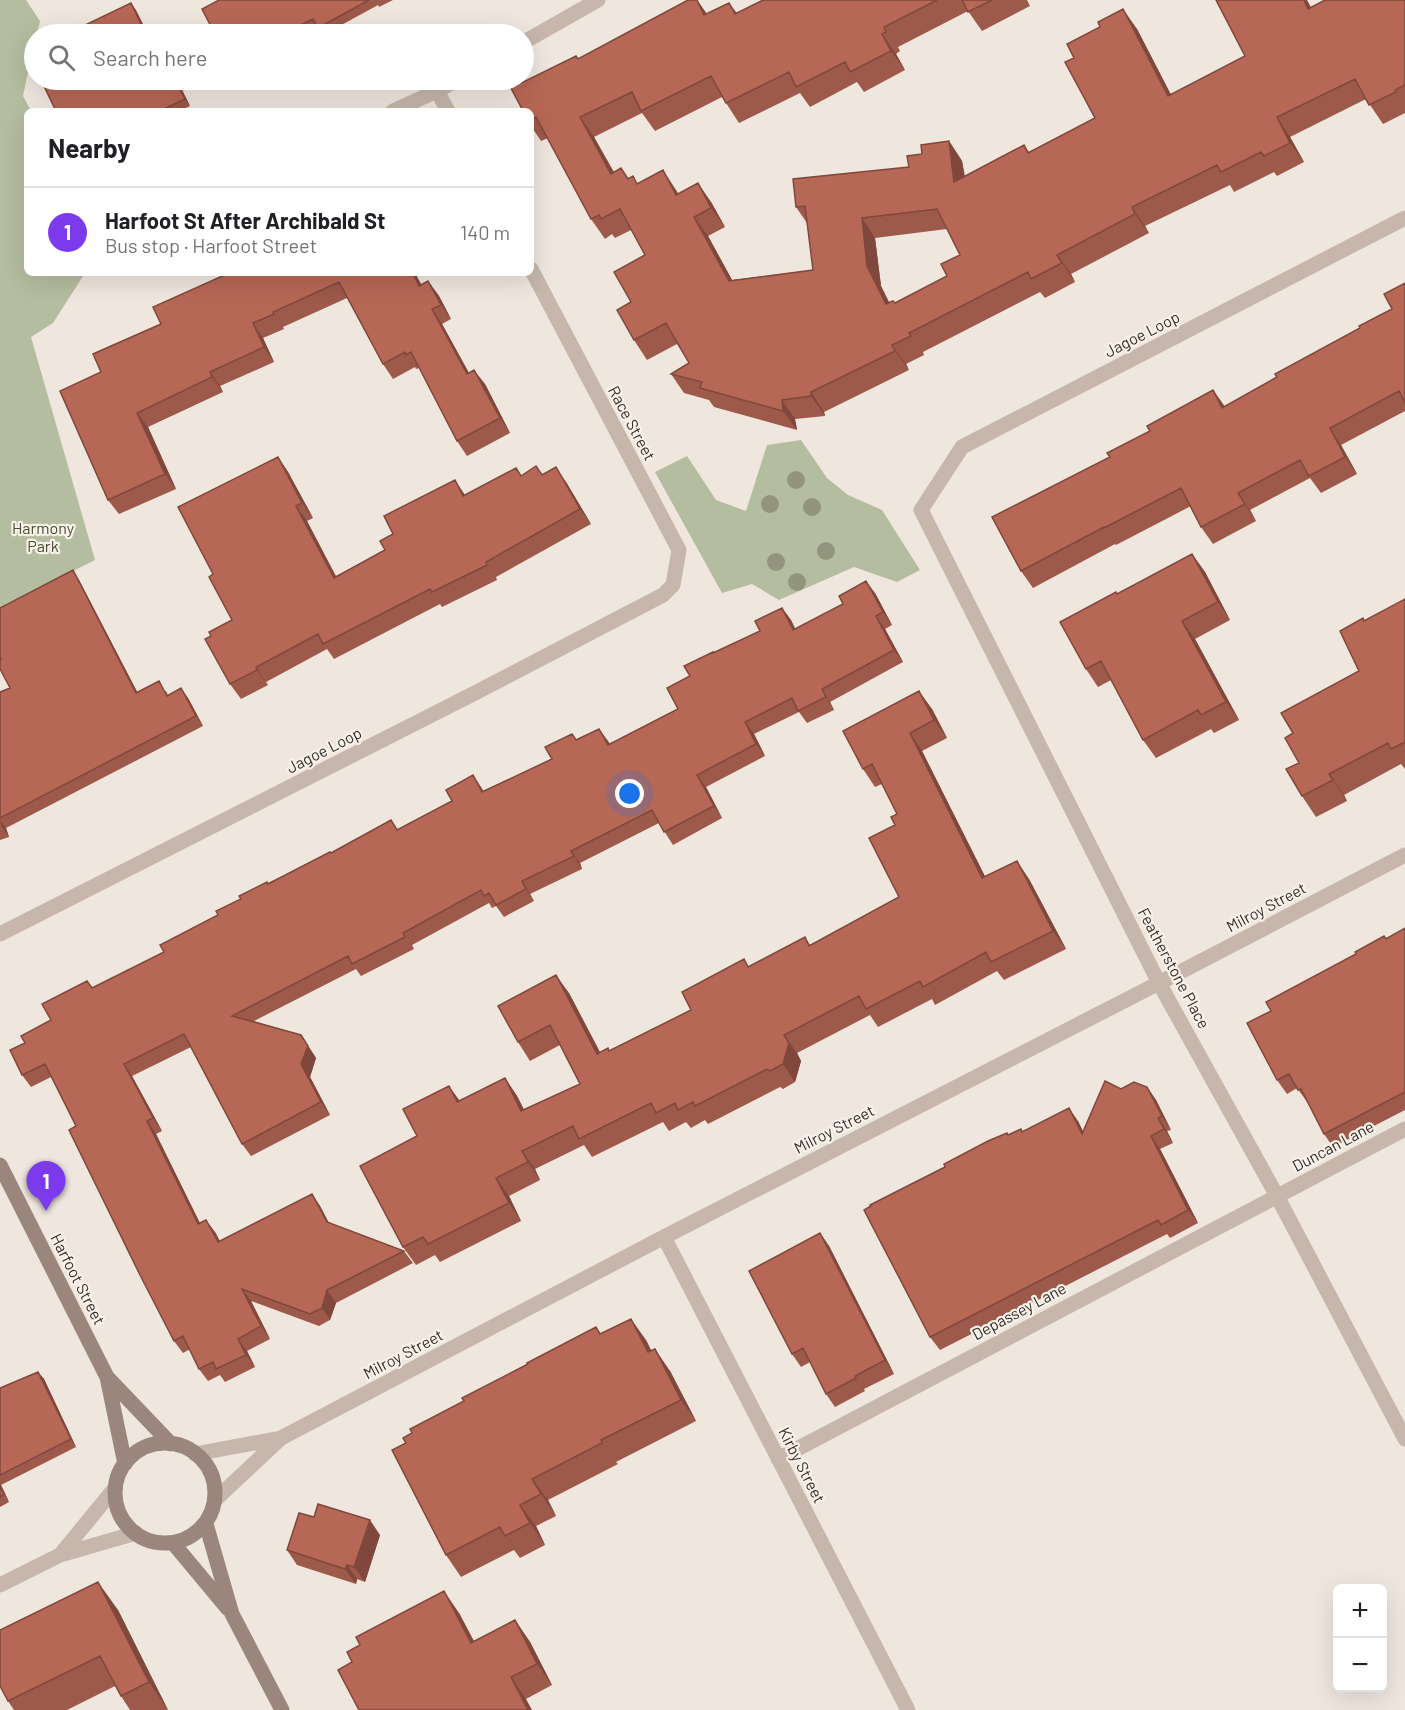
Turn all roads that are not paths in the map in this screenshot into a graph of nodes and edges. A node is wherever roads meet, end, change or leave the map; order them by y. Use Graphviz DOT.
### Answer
graph roads {
  1 [pos="598,0"];
  2 [pos="534,36"];
  3 [pos="437,91"];
  4 [pos="400,108"];
  5 [pos="446,108"];
  6 [pos="1405,218"];
  7 [pos="534,275"];
  8 [pos="921,510"];
  9 [pos="663,595"];
  10 [pos="1405,855"];
  11 [pos="0,934"];
  12 [pos="1160,983"];
  13 [pos="1405,1129"];
  14 [pos="0,1165"];
  15 [pos="1277,1196"];
  16 [pos="664,1237"];
  17 [pos="107,1377"];
  18 [pos="281,1438"];
  19 [pos="1405,1438"];
  20 [pos="171,1444"];
  21 [pos="195,1454"];
  22 [pos="778,1459"];
  23 [pos="125,1464"];
  24 [pos="115,1488"];
  25 [pos="215,1500"];
  26 [pos="206,1524"];
  27 [pos="136,1533"];
  28 [pos="173,1543"];
  29 [pos="60,1555"];
  30 [pos="0,1585"];
  31 [pos="232,1614"];
  32 [pos="282,1710"];
  33 [pos="908,1710"];
  1 -- 2 [label="street"];
  3 -- 4 [label="street"];
  3 -- 5 [label="street"];
  6 -- 8 [label="street, Jagoe Loop"];
  7 -- 9 [label="street, Race Street"];
  8 -- 12 [label="street, Featherstone Place"];
  9 -- 11 [label="street, Jagoe Loop"];
  10 -- 12 [label="street, Milroy Street"];
  12 -- 15 [label="street, Featherstone Place"];
  12 -- 16 [label="street, Milroy Street"];
  13 -- 15 [label="street, Duncan Lane"];
  14 -- 17 [label="street, Harfoot Street"];
  15 -- 19 [label="street, Featherstone Place"];
  15 -- 22 [label="street, Depassey Lane"];
  16 -- 18 [label="street, Milroy Street"];
  16 -- 22 [label="street, Kirby Street"];
  17 -- 20 [label="street, Harfoot Street"];
  17 -- 23 [label="street, Harfoot Street"];
  18 -- 21 [label="street, Milroy Street"];
  18 -- 25 [label="street, Milroy Street"];
  20 -- 21 [label="street"];
  20 -- 23 [label="street"];
  21 -- 25 [label="street"];
  22 -- 33 [label="street, Kirby Street"];
  23 -- 24 [label="street"];
  24 -- 27 [label="street"];
  24 -- 29 [label="street"];
  25 -- 26 [label="street"];
  26 -- 28 [label="street"];
  26 -- 31 [label="street"];
  27 -- 28 [label="street"];
  27 -- 29 [label="street"];
  28 -- 31 [label="street"];
  29 -- 30 [label="street"];
  31 -- 32 [label="street"];
}
